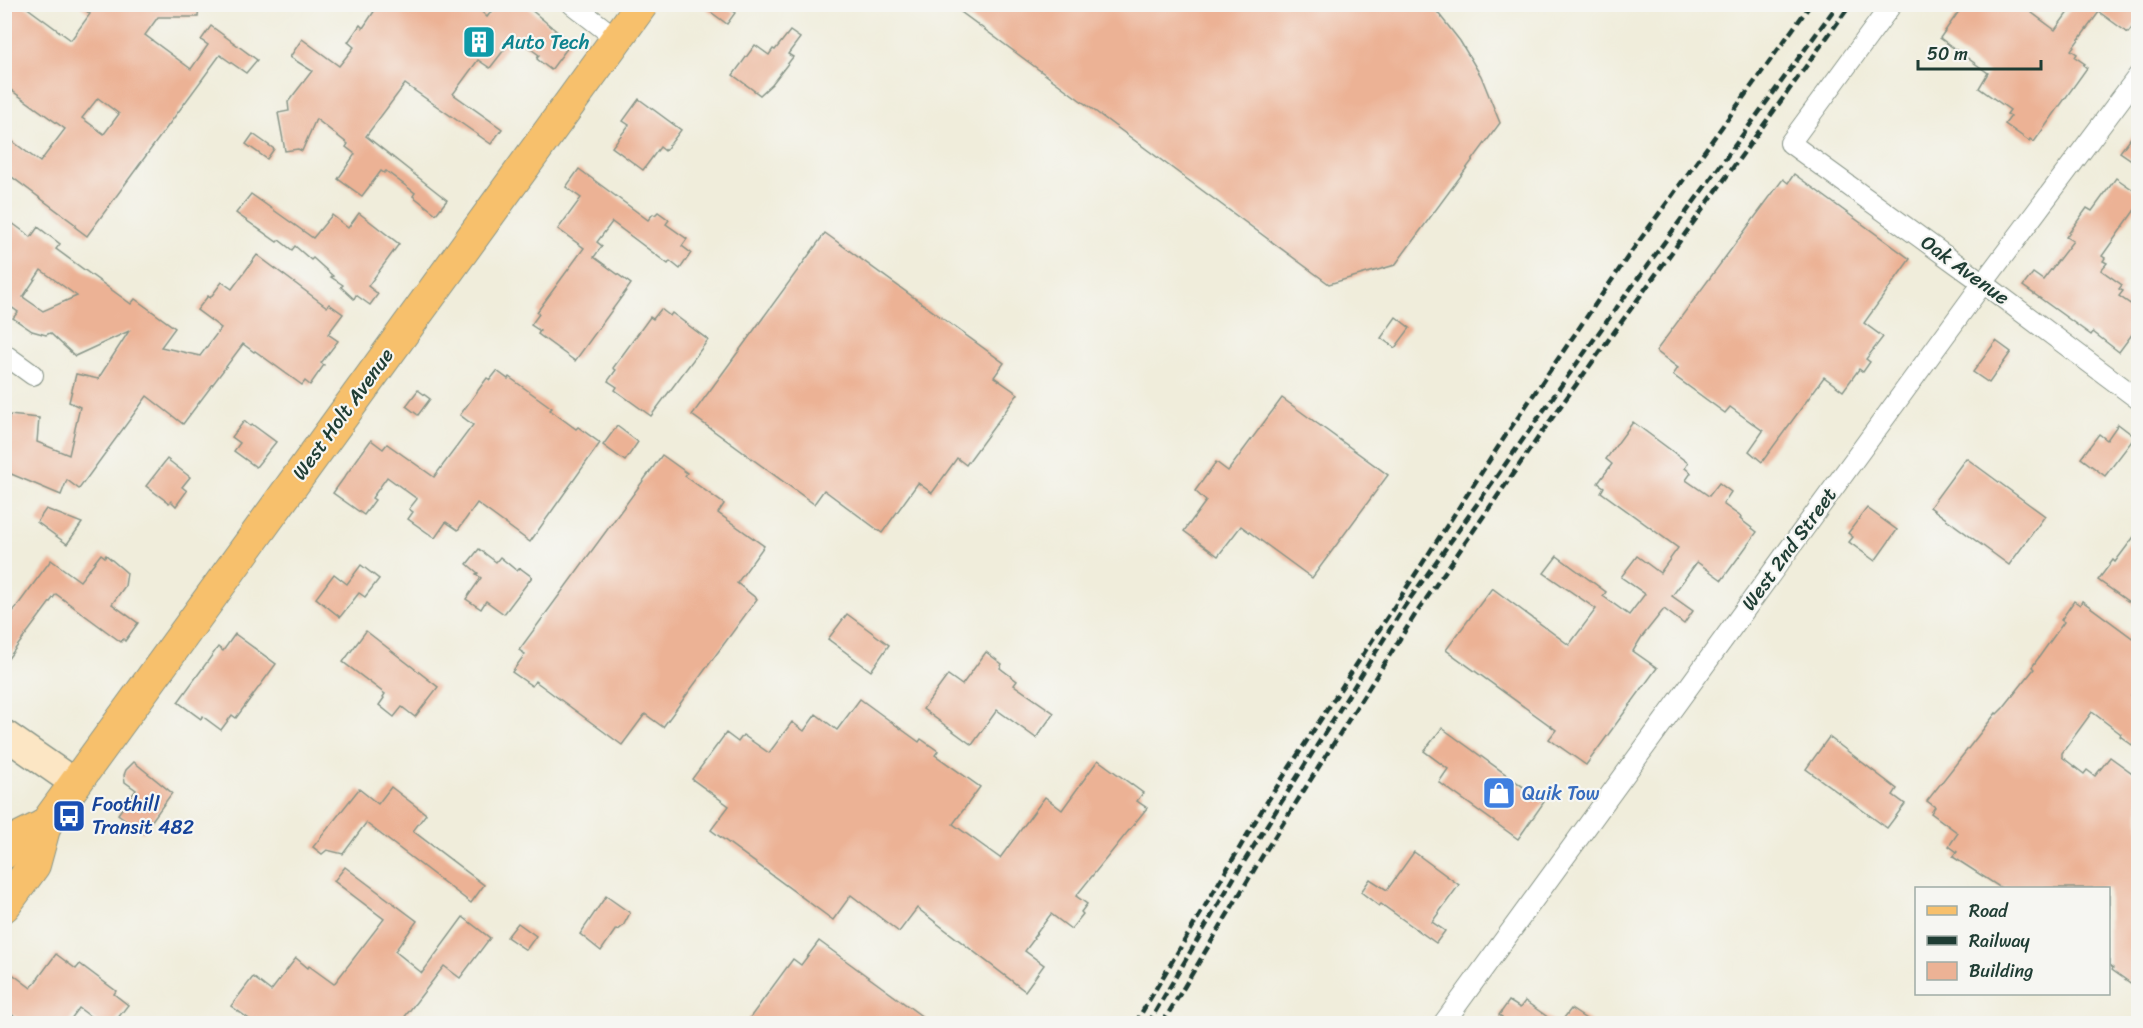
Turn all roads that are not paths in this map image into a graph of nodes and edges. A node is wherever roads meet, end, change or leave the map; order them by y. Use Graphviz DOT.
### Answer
graph roads {
  1 [pos="572,4"];
  2 [pos="642,4"];
  3 [pos="1892,4"];
  4 [pos="617,39"];
  5 [pos="2139,76"];
  6 [pos="1983,283"];
  7 [pos="4,354"];
  8 [pos="33,375"];
  9 [pos="2139,399"];
  10 [pos="4,734"];
  11 [pos="76,784"];
  12 [pos="45,825"];
  13 [pos="4,853"];
  14 [pos="4,906"];
  15 [pos="1443,1023"];
  1 -- 4 [label="street"];
  2 -- 4 [label="main road, West Holt Avenue"];
  3 -- 6 [label="street, Oak Avenue"];
  4 -- 11 [label="main road, West Holt Avenue"];
  5 -- 6 [label="street, West 2nd Street"];
  6 -- 9 [label="street, Oak Avenue"];
  6 -- 15 [label="street, West 2nd Street"];
  7 -- 8 [label="street"];
  10 -- 11 [label="street"];
  11 -- 12 [label="main road, West Holt Avenue"];
  12 -- 13 [label="main road, West Holt Avenue"];
  12 -- 14 [label="main road, West Holt Avenue"];
}
